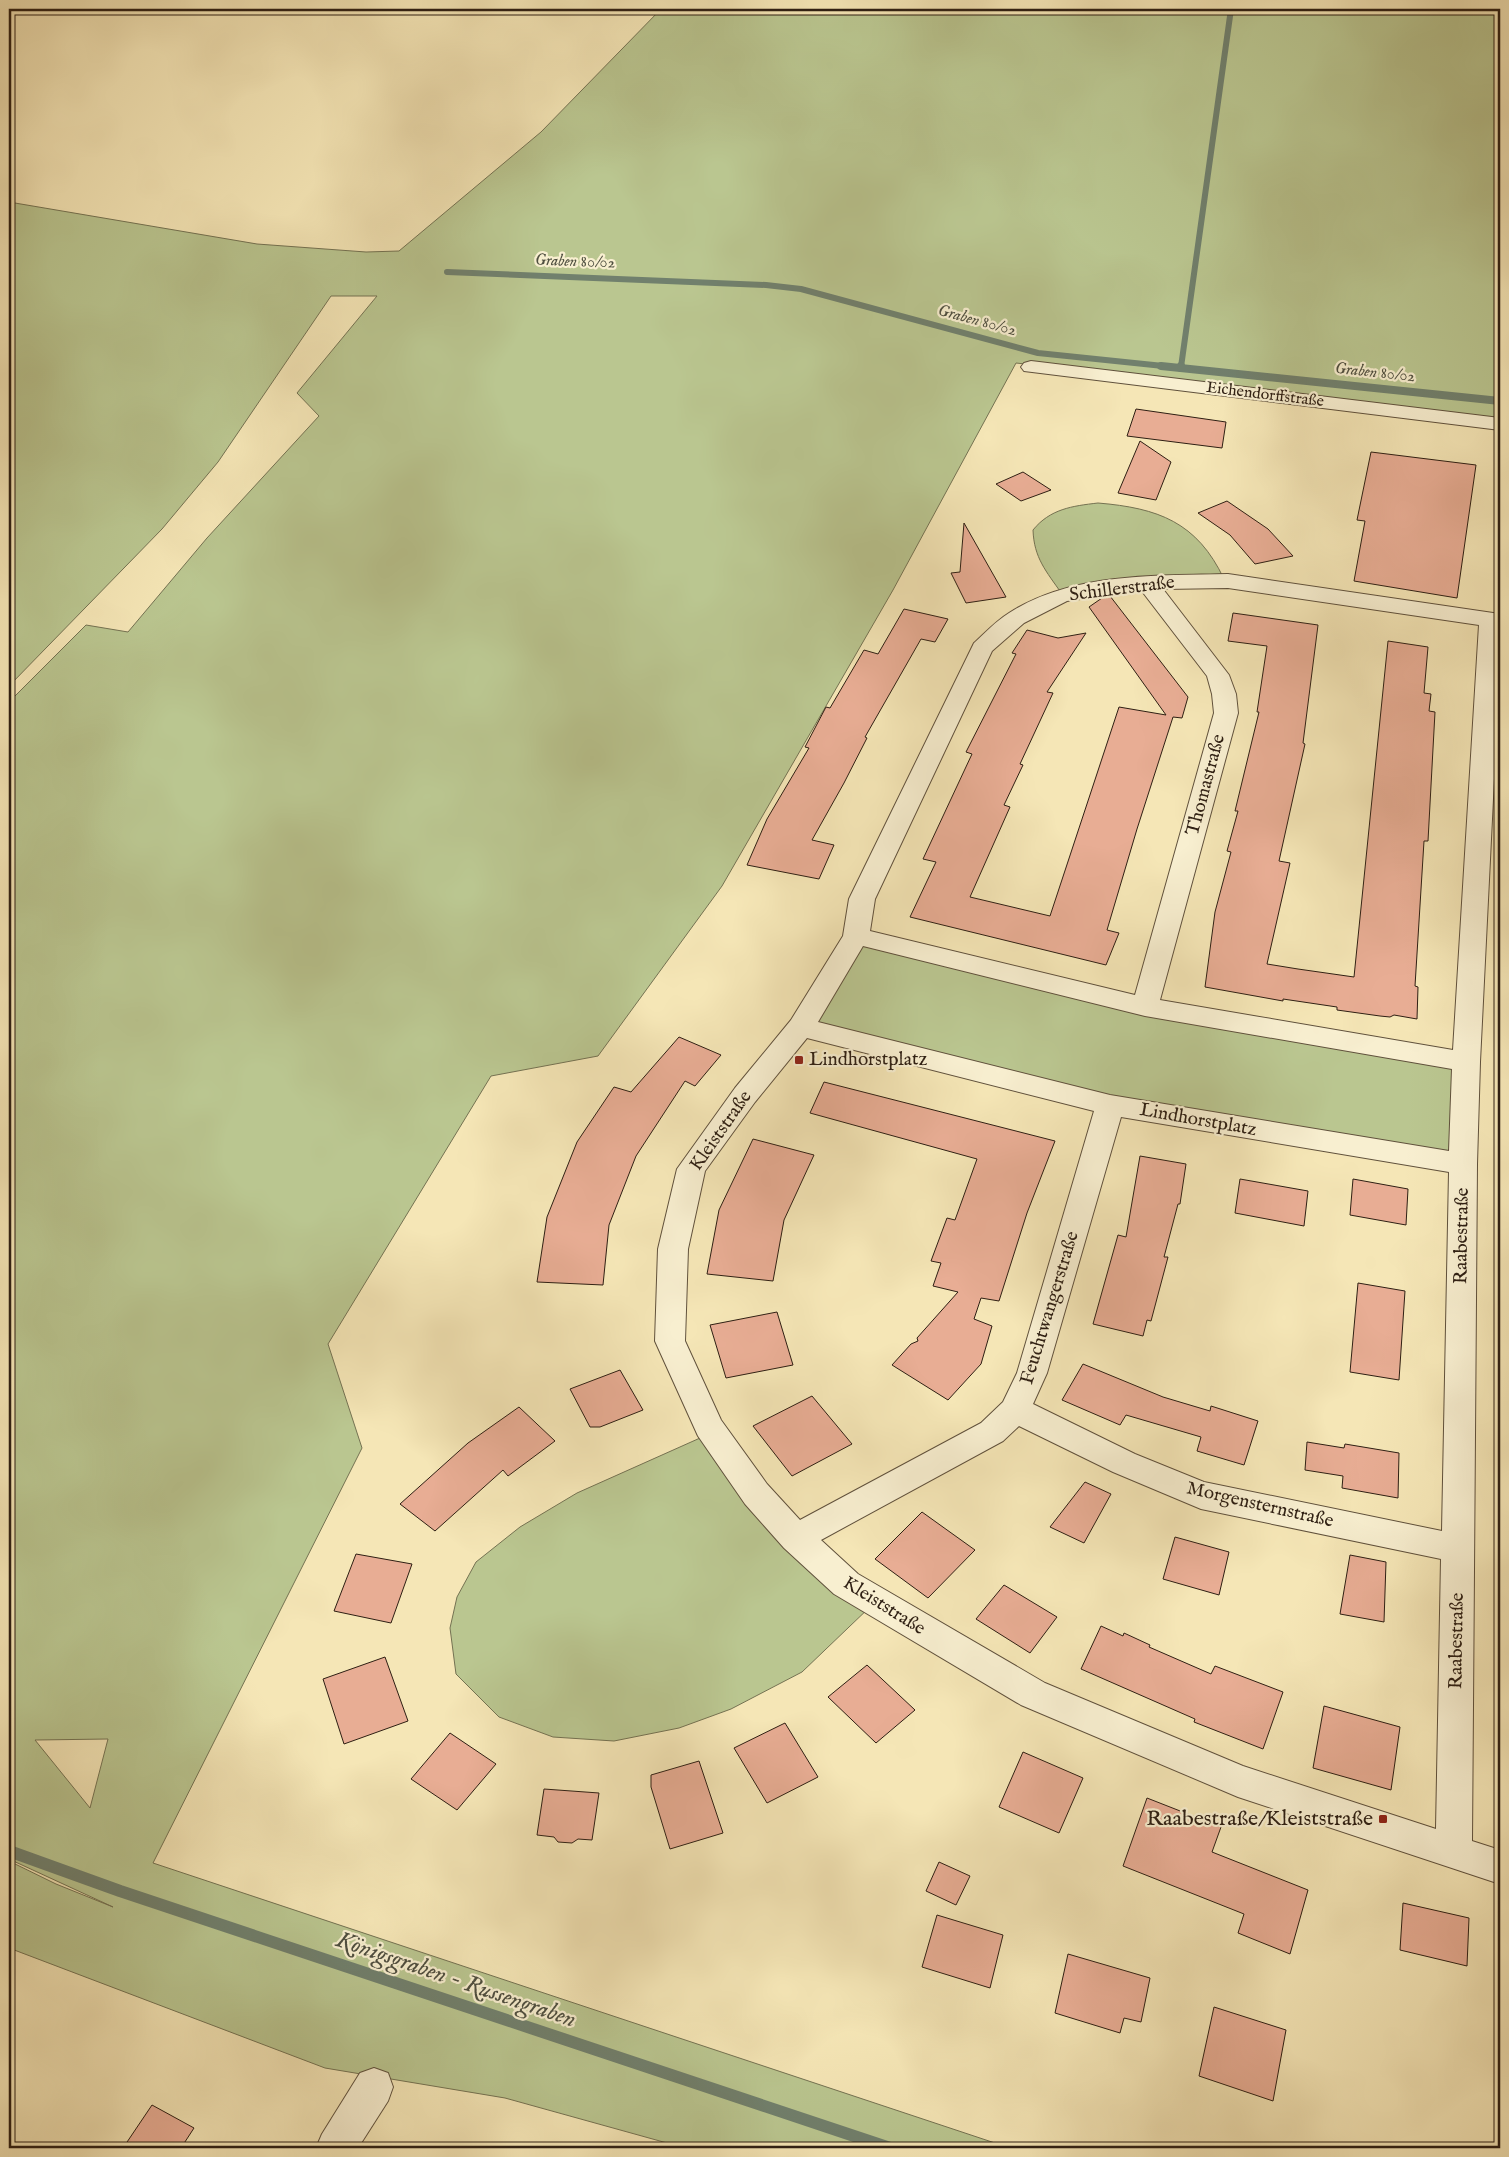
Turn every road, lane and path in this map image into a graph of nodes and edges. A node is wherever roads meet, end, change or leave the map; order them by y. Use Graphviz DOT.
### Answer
graph roads {
  1 [pos="1031,367"];
  2 [pos="1500,424"];
  3 [pos="1147,583"];
  4 [pos="1496,620"];
  5 [pos="856,936"];
  6 [pos="1145,1007"];
  7 [pos="801,1027"];
  8 [pos="1466,1062"];
  9 [pos="1110,1105"];
  10 [pos="1463,1164"];
  11 [pos="1015,1410"];
  12 [pos="796,1538"];
  13 [pos="1458,1548"];
  14 [pos="1454,1853"];
  15 [pos="1500,1867"];
  16 [pos="374,2088"];
  17 [pos="336,2148"];
  1 -- 2 [label="street, Eichendorffstraße"];
  3 -- 4 [label="street, Schillerstraße"];
  3 -- 5 [label="street, Schillerstraße"];
  3 -- 6 [label="street, Thomastraße"];
  4 -- 8 [label="street, Raabestraße"];
  5 -- 6 [label="street"];
  5 -- 7 [label="street"];
  6 -- 8 [label="street"];
  7 -- 9 [label="street, Lindhorstplatz"];
  7 -- 12 [label="street, Kleiststraße"];
  8 -- 10 [label="street, Raabestraße"];
  9 -- 10 [label="street, Lindhorstplatz"];
  9 -- 11 [label="street, Feuchtwangerstraße"];
  10 -- 13 [label="street, Raabestraße"];
  11 -- 12 [label="street, Feuchtwangerstraße"];
  11 -- 13 [label="street, Morgensternstraße"];
  12 -- 14 [label="street, Kleiststraße"];
  13 -- 14 [label="street, Raabestraße"];
  14 -- 15 [label="street, Kleiststraße"];
  16 -- 17 [label="street"];
}
